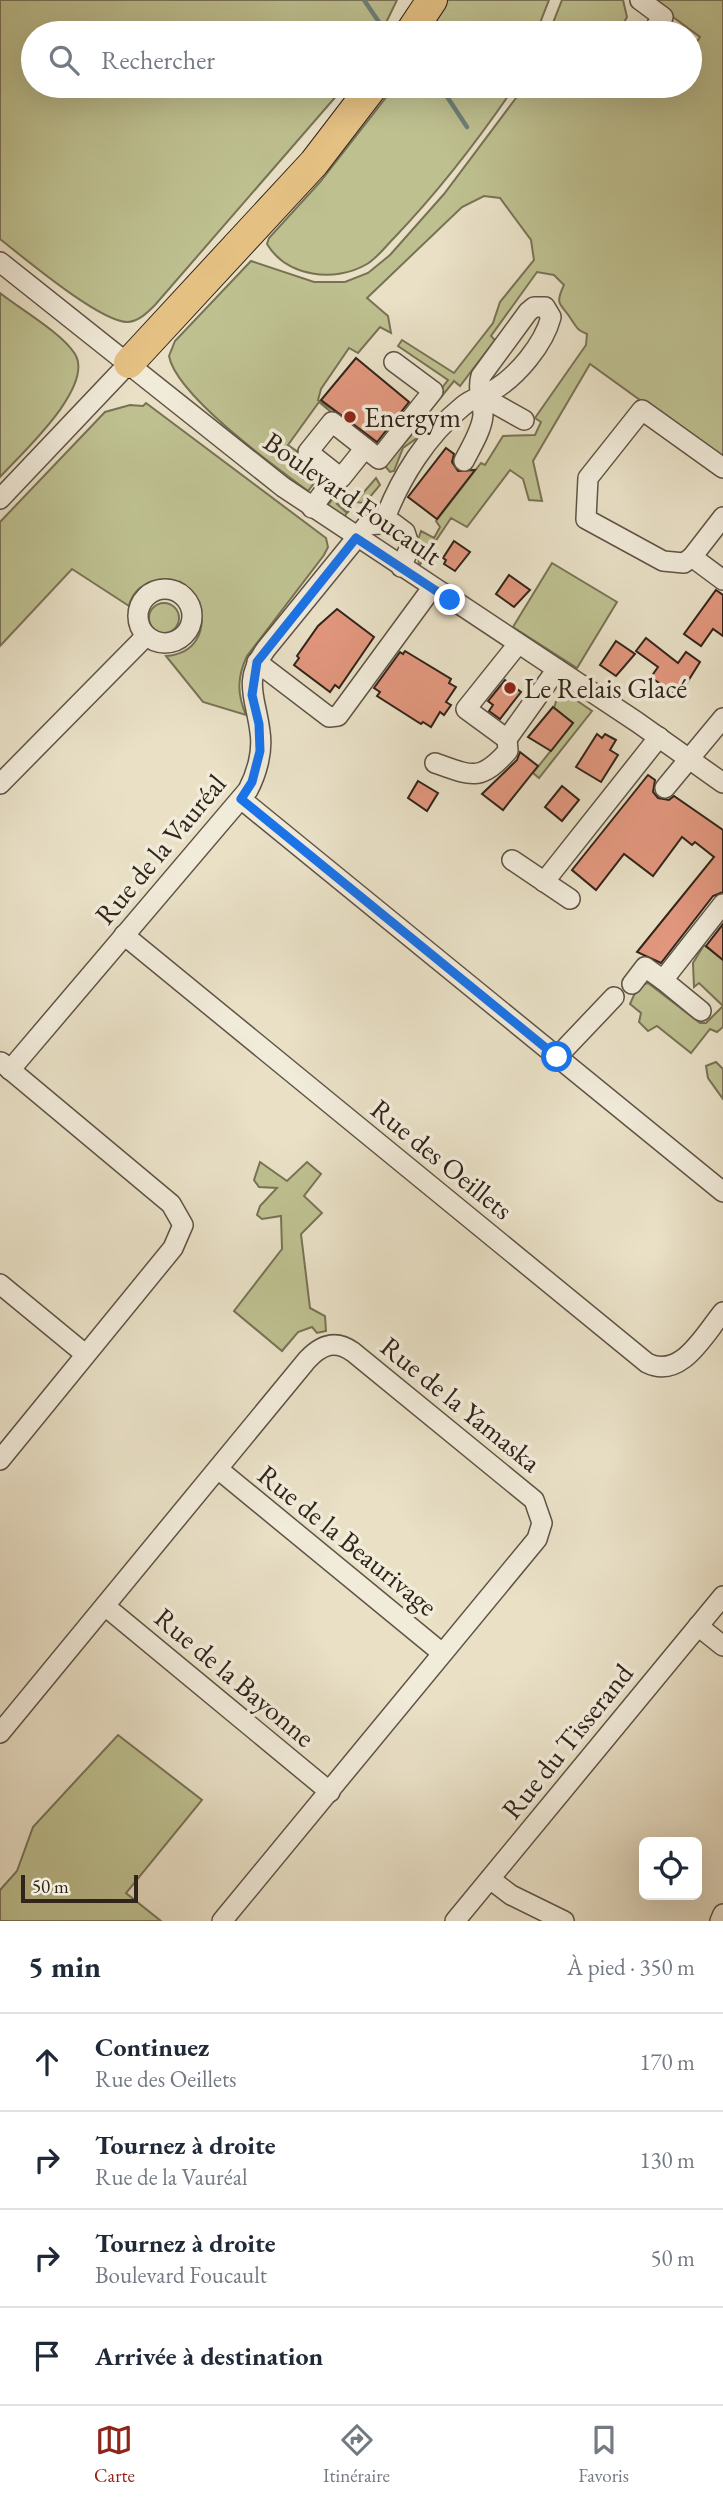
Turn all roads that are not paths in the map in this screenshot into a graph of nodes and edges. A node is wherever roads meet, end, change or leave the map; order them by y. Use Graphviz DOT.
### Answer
graph roads {
  1 [pos="409,0"];
  2 [pos="432,0"];
  3 [pos="640,0"];
  4 [pos="399,21"];
  5 [pos="419,21"];
  6 [pos="660,21"];
  7 [pos="360,98"];
  8 [pos="364,98"];
  9 [pos="352,113"];
  10 [pos="0,262"];
  11 [pos="394,362"];
  12 [pos="129,363"];
  13 [pos="481,396"];
  14 [pos="524,420"];
  15 [pos="366,444"];
  16 [pos="464,461"];
  17 [pos="723,468"];
  18 [pos="337,474"];
  19 [pos="0,499"];
  20 [pos="313,508"];
  21 [pos="723,517"];
  22 [pos="384,521"];
  23 [pos="356,538"];
  24 [pos="692,557"];
  25 [pos="401,567"];
  26 [pos="723,580"];
  27 [pos="432,588"];
  28 [pos="146,636"];
  29 [pos="518,644"];
  30 [pos="257,662"];
  31 [pos="557,669"];
  32 [pos="723,718"];
  33 [pos="659,737"];
  34 [pos="507,739"];
  35 [pos="691,760"];
  36 [pos="435,762"];
  37 [pos="722,781"];
  38 [pos="0,785"];
  39 [pos="665,788"];
  40 [pos="241,799"];
  41 [pos="512,860"];
  42 [pos="544,882"];
  43 [pos="570,899"];
  44 [pos="723,904"];
  45 [pos="124,935"];
  46 [pos="663,980"];
  47 [pos="632,984"];
  48 [pos="614,997"];
  49 [pos="701,1011"];
  50 [pos="557,1057"];
  51 [pos="5,1066"];
  52 [pos="723,1192"];
  53 [pos="0,1284"];
  54 [pos="723,1312"];
  55 [pos="85,1354"];
  56 [pos="0,1460"];
  57 [pos="218,1469"];
  58 [pos="723,1596"];
  59 [pos="105,1606"];
  60 [pos="698,1626"];
  61 [pos="723,1646"];
  62 [pos="442,1653"];
  63 [pos="0,1733"];
  64 [pos="330,1791"];
  65 [pos="490,1879"];
  66 [pos="723,1914"];
  67 [pos="222,1921"];
  68 [pos="455,1921"];
  69 [pos="564,1921"];
  70 [pos="720,1921"];
  1 -- 4 [label="highway"];
  2 -- 5 [label="highway"];
  3 -- 6 [label="street"];
  7 -- 9 [label="highway"];
  8 -- 9 [label="highway"];
  9 -- 12 [label="highway"];
  10 -- 12 [label="street, Boulevard Foucault"];
  11 -- 15 [label="street"];
  12 -- 19 [label="street"];
  12 -- 20 [label="street, Boulevard Foucault"];
  13 -- 14 [label="street"];
  13 -- 16 [label="street"];
  13 -- 22 [label="street"];
  15 -- 18 [label="street"];
  15 -- 18 [label="street"];
  17 -- 24 [label="street"];
  18 -- 20 [label="street"];
  20 -- 23 [label="street, Boulevard Foucault"];
  21 -- 24 [label="street"];
  22 -- 23 [label="street"];
  22 -- 25 [label="street"];
  23 -- 25 [label="street, Boulevard Foucault"];
  23 -- 30 [label="street"];
  24 -- 26 [label="street"];
  25 -- 27 [label="street, Boulevard Foucault"];
  27 -- 29 [label="street, Boulevard Foucault"];
  27 -- 30 [label="street"];
  28 -- 38 [label="street"];
  29 -- 31 [label="street, Boulevard Foucault"];
  29 -- 34 [label="street"];
  30 -- 40 [label="street, Rue de la Vauréal"];
  31 -- 33 [label="street, Boulevard Foucault"];
  31 -- 34 [label="street"];
  32 -- 35 [label="street"];
  33 -- 35 [label="street, Boulevard Foucault"];
  33 -- 42 [label="street"];
  34 -- 36 [label="street"];
  35 -- 37 [label="street, Boulevard Foucault"];
  35 -- 39 [label="street"];
  40 -- 45 [label="street, Rue de la Vauréal"];
  40 -- 50 [label="street"];
  41 -- 42 [label="street"];
  42 -- 43 [label="street"];
  44 -- 46 [label="street"];
  45 -- 51 [label="street, Rue de la Vauréal"];
  45 -- 54 [label="street, Rue des Oeillets"];
  46 -- 47 [label="street"];
  46 -- 49 [label="street"];
  48 -- 50 [label="street"];
  50 -- 52 [label="street"];
  51 -- 55 [label="street"];
  53 -- 55 [label="street"];
  55 -- 56 [label="street"];
  57 -- 59 [label="street, Rue de la Yamaska"];
  57 -- 62 [label="street, Rue de la Beaurivage"];
  57 -- 62 [label="street, Rue de la Yamaska"];
  58 -- 60 [label="street, Rue du Tisserand"];
  59 -- 63 [label="street, Rue de la Yamaska"];
  59 -- 64 [label="street, Rue de la Bayonne"];
  60 -- 61 [label="street"];
  60 -- 65 [label="street, Rue du Tisserand"];
  62 -- 64 [label="street, Rue de la Yamaska"];
  64 -- 67 [label="street, Rue de la Yamaska"];
  65 -- 68 [label="street, Rue du Tisserand"];
  65 -- 69 [label="street"];
  66 -- 70 [label="street"];
}
